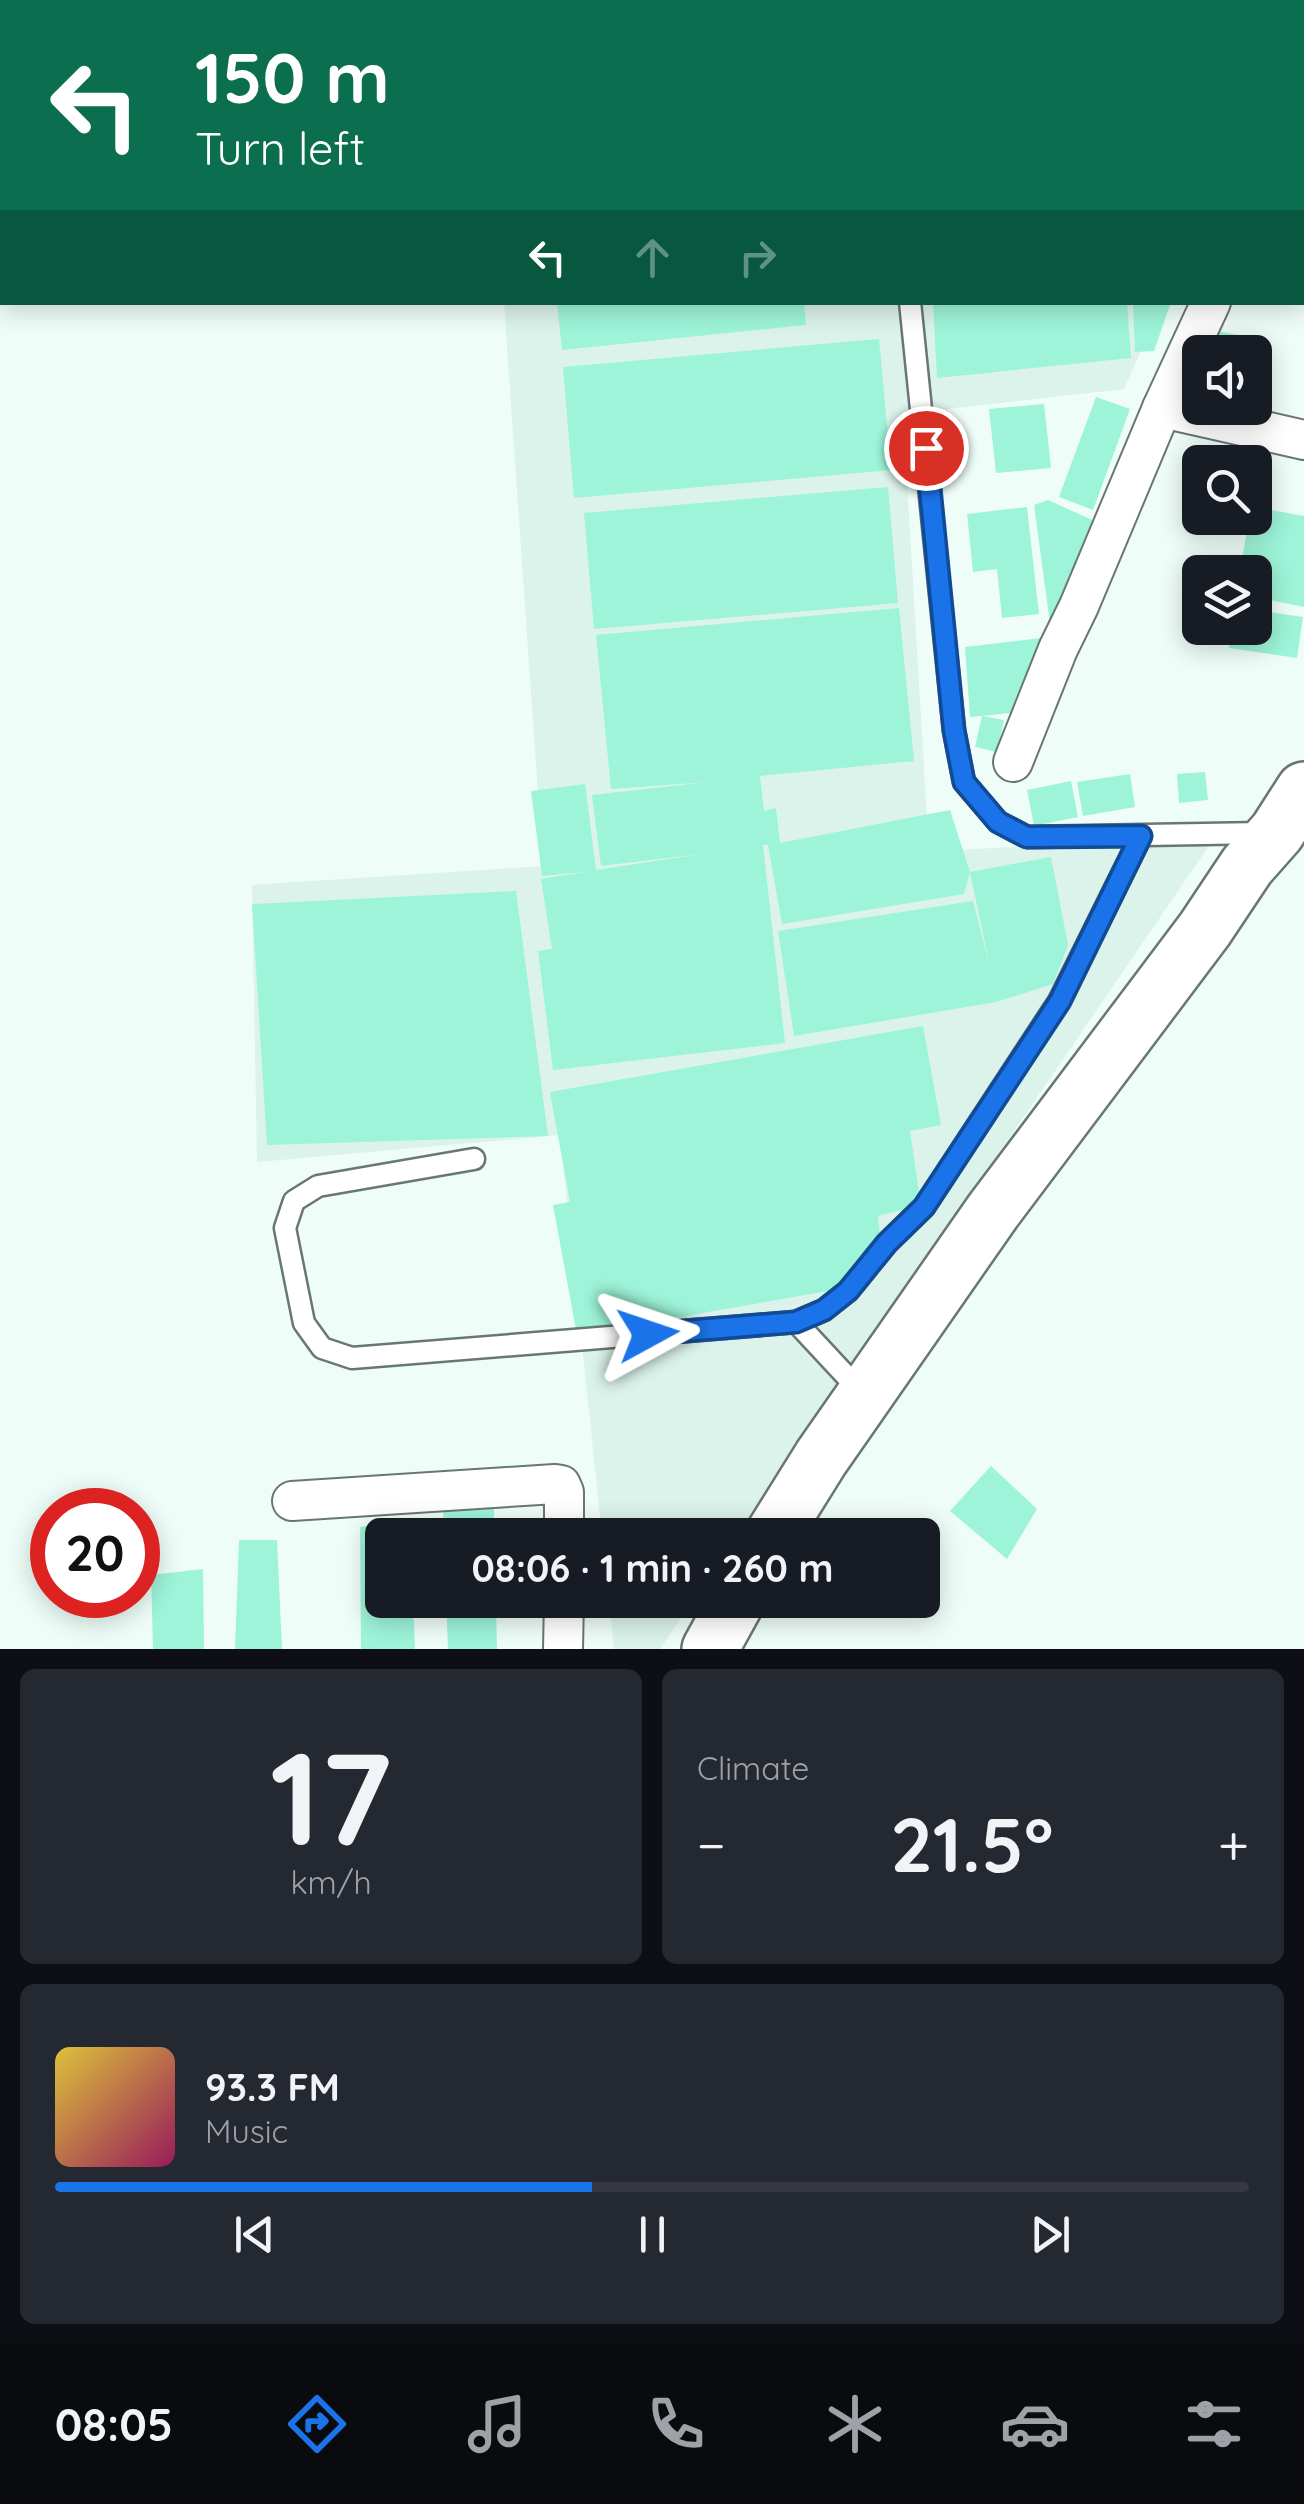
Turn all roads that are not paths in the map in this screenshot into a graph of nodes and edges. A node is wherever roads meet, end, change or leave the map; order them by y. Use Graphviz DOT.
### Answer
graph roads {
  1 [pos="910,305"];
  2 [pos="1209,305"];
  3 [pos="1162,408"];
  4 [pos="1304,440"];
  5 [pos="1012,762"];
  6 [pos="1290,812"];
  7 [pos="1141,836"];
  8 [pos="474,1159"];
  9 [pos="796,1322"];
  10 [pos="865,1395"];
  11 [pos="292,1501"];
  12 [pos="564,1518"];
  13 [pos="784,1518"];
  14 [pos="564,1618"];
  15 [pos="726,1618"];
  16 [pos="563,1649"];
  17 [pos="710,1649"];
  1 -- 7 [label="lane"];
  2 -- 3 [label="street"];
  3 -- 4 [label="street"];
  3 -- 5 [label="street"];
  6 -- 7 [label="lane"];
  6 -- 10 [label="main road"];
  7 -- 9 [label="lane"];
  8 -- 9 [label="lane"];
  9 -- 10 [label="lane"];
  10 -- 13 [label="main road"];
  11 -- 12 [label="street"];
  14 -- 16 [label="street"];
  15 -- 17 [label="main road"];
}
